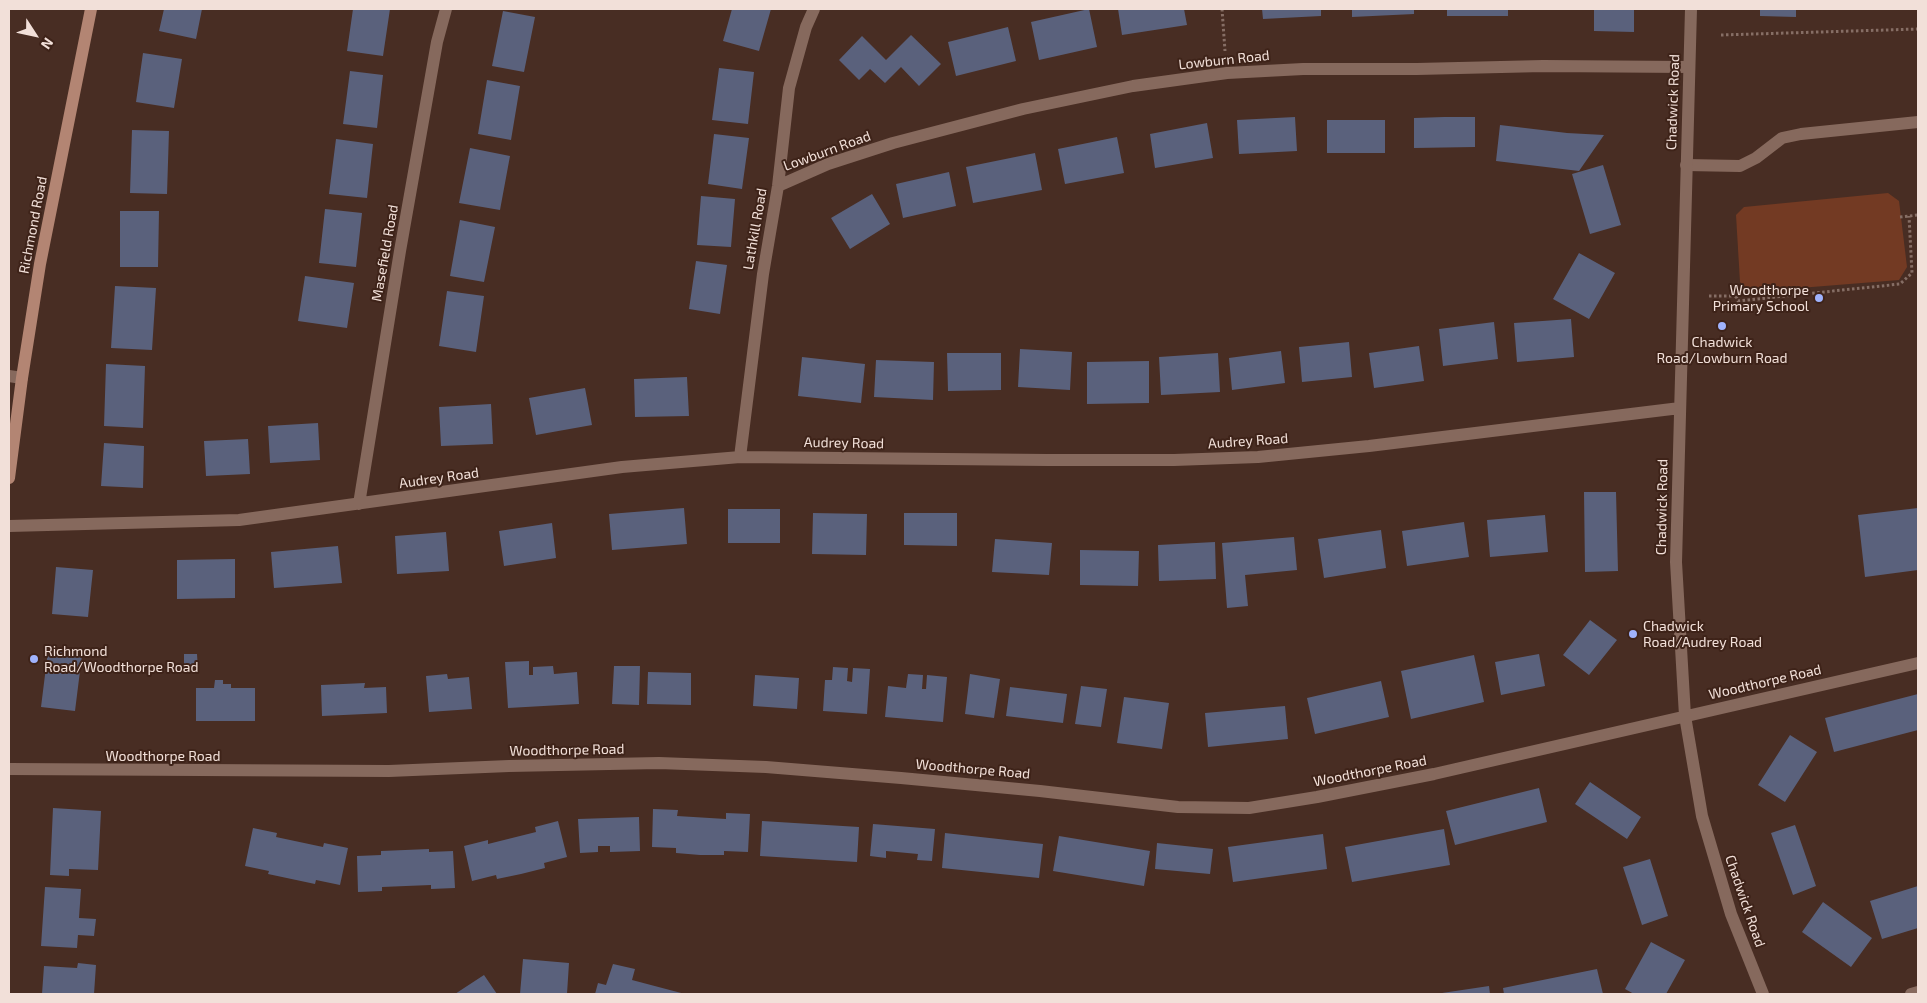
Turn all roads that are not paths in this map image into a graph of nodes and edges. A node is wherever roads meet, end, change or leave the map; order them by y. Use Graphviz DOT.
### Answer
graph roads {
  1 [pos="91,9"];
  2 [pos="446,9"];
  3 [pos="814,9"];
  4 [pos="1691,9"];
  5 [pos="1689,67"];
  6 [pos="1918,122"];
  7 [pos="1686,165"];
  8 [pos="778,186"];
  9 [pos="9,376"];
  10 [pos="22,378"];
  11 [pos="1680,408"];
  12 [pos="740,457"];
  13 [pos="9,478"];
  14 [pos="359,504"];
  15 [pos="9,526"];
  16 [pos="1918,663"];
  17 [pos="1685,716"];
  18 [pos="9,769"];
  19 [pos="1918,992"];
  20 [pos="1763,994"];
  21 [pos="1911,994"];
  1 -- 10 [label="main road, Richmond Road"];
  2 -- 14 [label="street, Masefield Road"];
  3 -- 8 [label="street, Lathkill Road"];
  4 -- 5 [label="street, Chadwick Road"];
  5 -- 7 [label="street, Chadwick Road"];
  5 -- 8 [label="street, Lowburn Road"];
  6 -- 7 [label="street"];
  7 -- 11 [label="street, Chadwick Road"];
  8 -- 12 [label="street, Lathkill Road"];
  9 -- 10 [label="street"];
  10 -- 13 [label="main road, Richmond Road"];
  11 -- 12 [label="street, Audrey Road"];
  11 -- 17 [label="street, Chadwick Road"];
  12 -- 14 [label="street, Audrey Road"];
  14 -- 15 [label="street, Audrey Road"];
  16 -- 17 [label="street, Woodthorpe Road"];
  17 -- 18 [label="street, Woodthorpe Road"];
  17 -- 20 [label="street, Chadwick Road"];
  19 -- 21 [label="street"];
}
